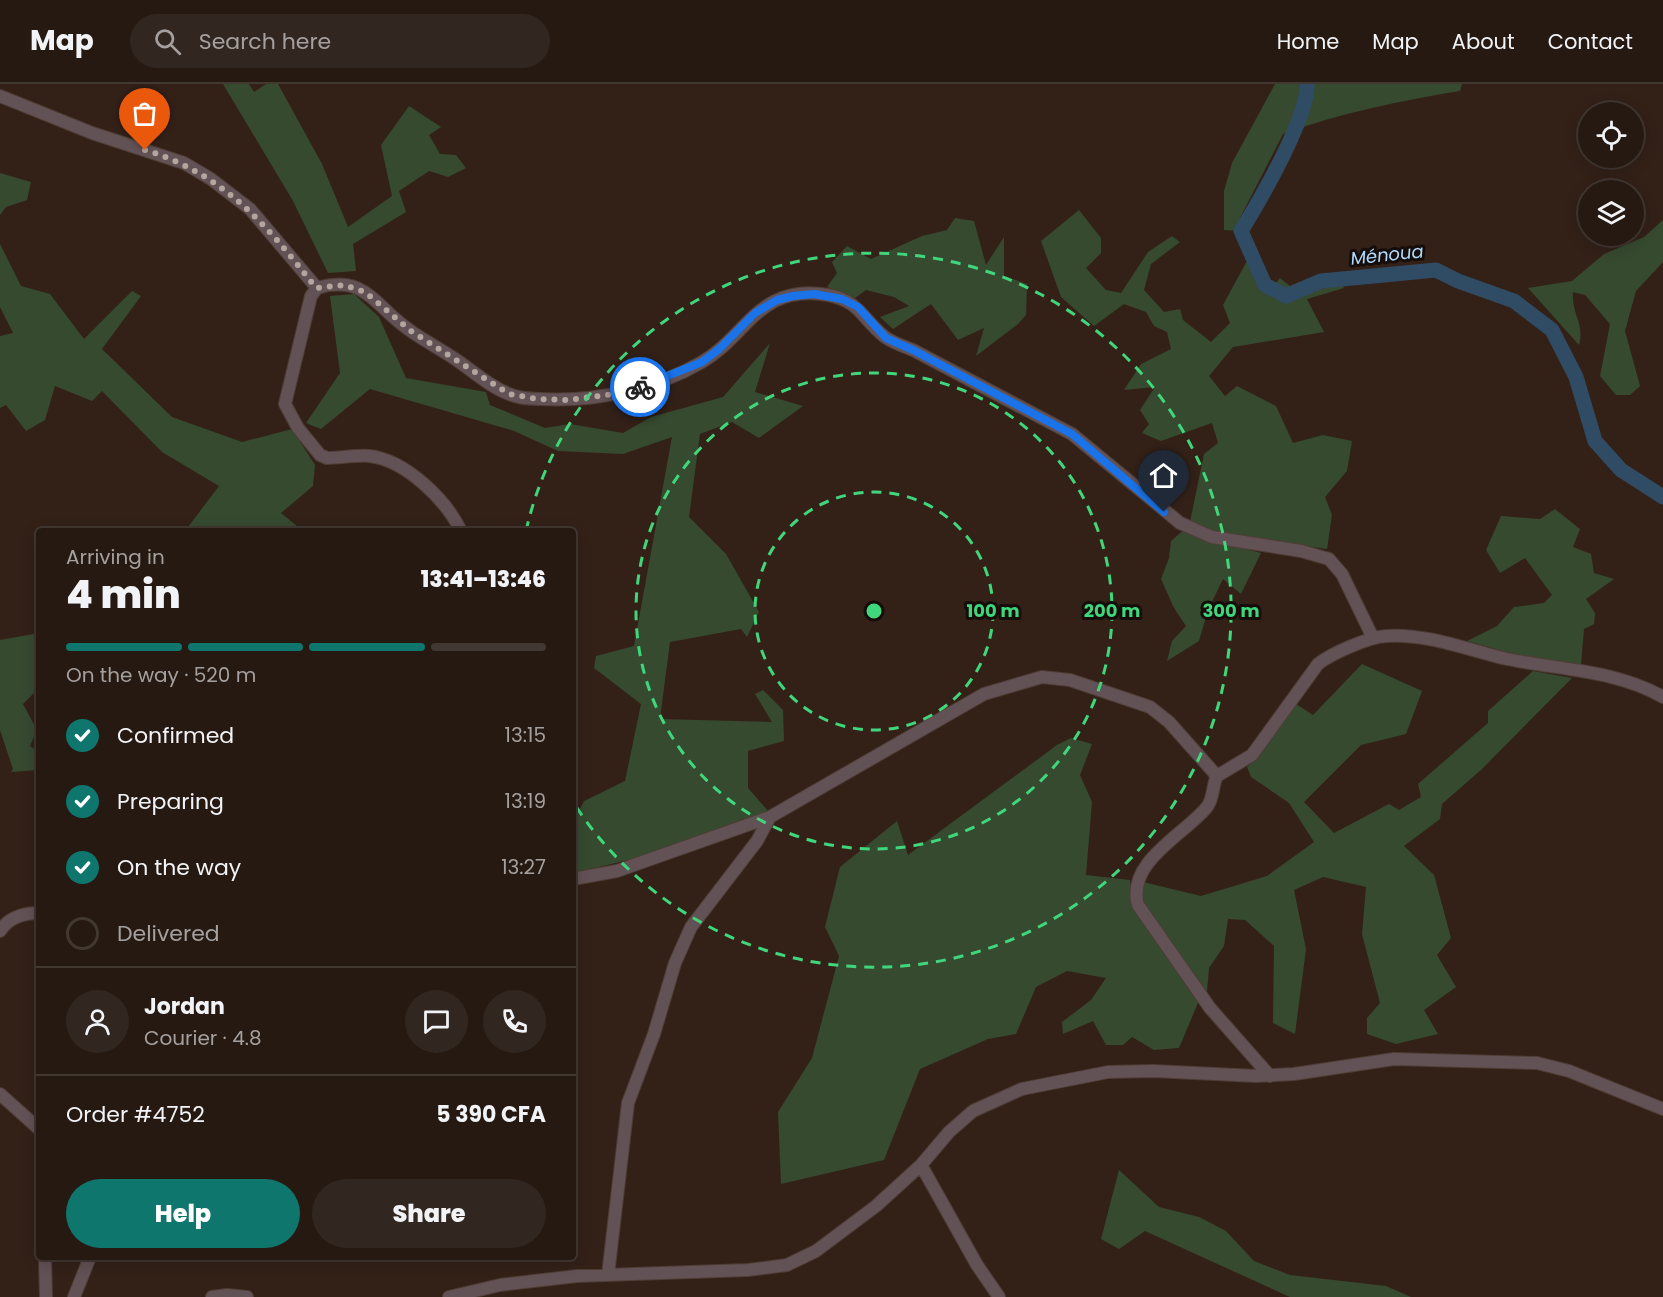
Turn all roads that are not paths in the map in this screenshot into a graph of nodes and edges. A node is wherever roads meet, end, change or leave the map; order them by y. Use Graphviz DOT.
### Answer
graph roads {
  1 [pos="0,96"];
  2 [pos="316,288"];
  3 [pos="459,528"];
  4 [pos="1373,638"];
  5 [pos="1663,697"];
  6 [pos="1217,776"];
  7 [pos="770,817"];
  8 [pos="576,878"];
  9 [pos="36,913"];
  10 [pos="0,931"];
  11 [pos="1270,1076"];
  12 [pos="0,1094"];
  13 [pos="1663,1109"];
  14 [pos="36,1126"];
  15 [pos="921,1165"];
  16 [pos="45,1260"];
  17 [pos="89,1260"];
  18 [pos="608,1275"];
  19 [pos="46,1297"];
  20 [pos="74,1297"];
  21 [pos="212,1297"];
  22 [pos="247,1297"];
  23 [pos="449,1297"];
  24 [pos="999,1297"];
  1 -- 2 [label="street"];
  2 -- 3 [label="street"];
  2 -- 4 [label="street"];
  4 -- 5 [label="street"];
  4 -- 6 [label="street"];
  6 -- 7 [label="street"];
  6 -- 11 [label="street"];
  7 -- 8 [label="street"];
  7 -- 18 [label="street"];
  9 -- 10 [label="street"];
  11 -- 13 [label="street"];
  11 -- 15 [label="street"];
  12 -- 14 [label="street"];
  15 -- 18 [label="street"];
  15 -- 24 [label="street"];
  16 -- 19 [label="street"];
  17 -- 20 [label="street"];
  18 -- 23 [label="street"];
  21 -- 22 [label="street"];
}
